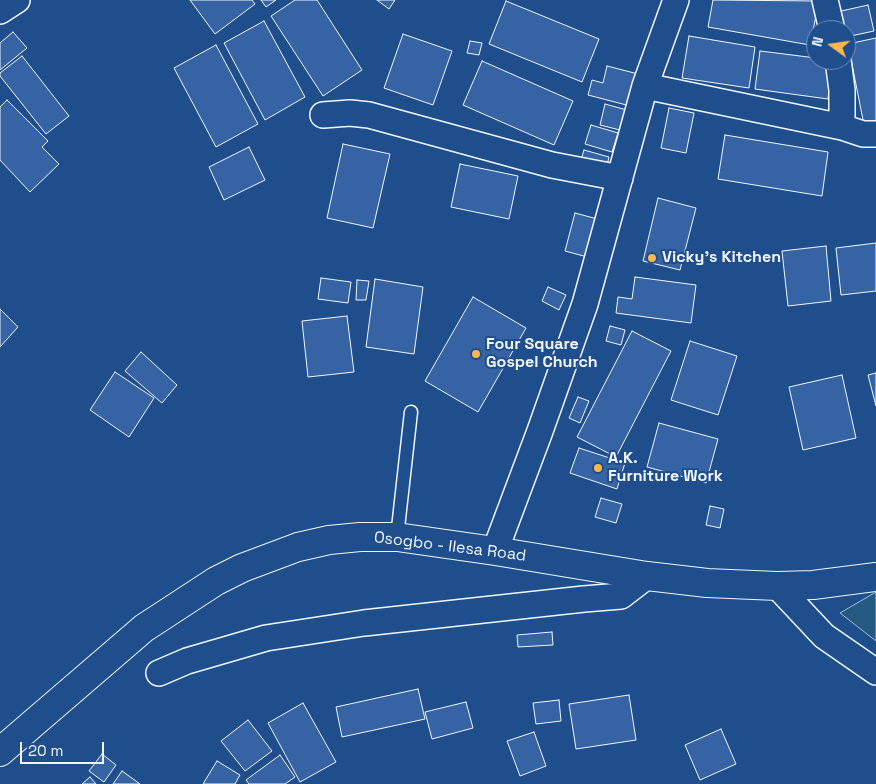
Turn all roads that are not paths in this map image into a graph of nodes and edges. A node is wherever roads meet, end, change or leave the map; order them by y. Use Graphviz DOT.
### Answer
graph roads {
  1 [pos="17,0"];
  2 [pos="676,0"];
  3 [pos="825,0"];
  4 [pos="0,11"];
  5 [pos="830,20"];
  6 [pos="839,70"];
  7 [pos="645,86"];
  8 [pos="323,115"];
  9 [pos="842,127"];
  10 [pos="876,134"];
  11 [pos="620,178"];
  12 [pos="411,412"];
  13 [pos="396,537"];
  14 [pos="495,551"];
  15 [pos="647,576"];
  16 [pos="876,577"];
  17 [pos="777,586"];
  18 [pos="876,672"];
  19 [pos="159,673"];
  20 [pos="3,744"];
  1 -- 4 [label="street"];
  2 -- 7 [label="street"];
  3 -- 5 [label="street"];
  6 -- 9 [label="street"];
  7 -- 9 [label="street"];
  7 -- 11 [label="street"];
  8 -- 11 [label="street"];
  9 -- 10 [label="street"];
  11 -- 14 [label="street"];
  12 -- 13 [label="lane"];
  13 -- 14 [label="main road, Osogbo - Ilesa Road"];
  13 -- 20 [label="main road, Osogbo - Ilesa Road"];
  14 -- 15 [label="main road, Osogbo - Ilesa Road"];
  15 -- 17 [label="main road, Osogbo - Ilesa Road"];
  15 -- 19 [label="street"];
  16 -- 17 [label="main road, Osogbo - Ilesa Road"];
  17 -- 18 [label="street"];
}
